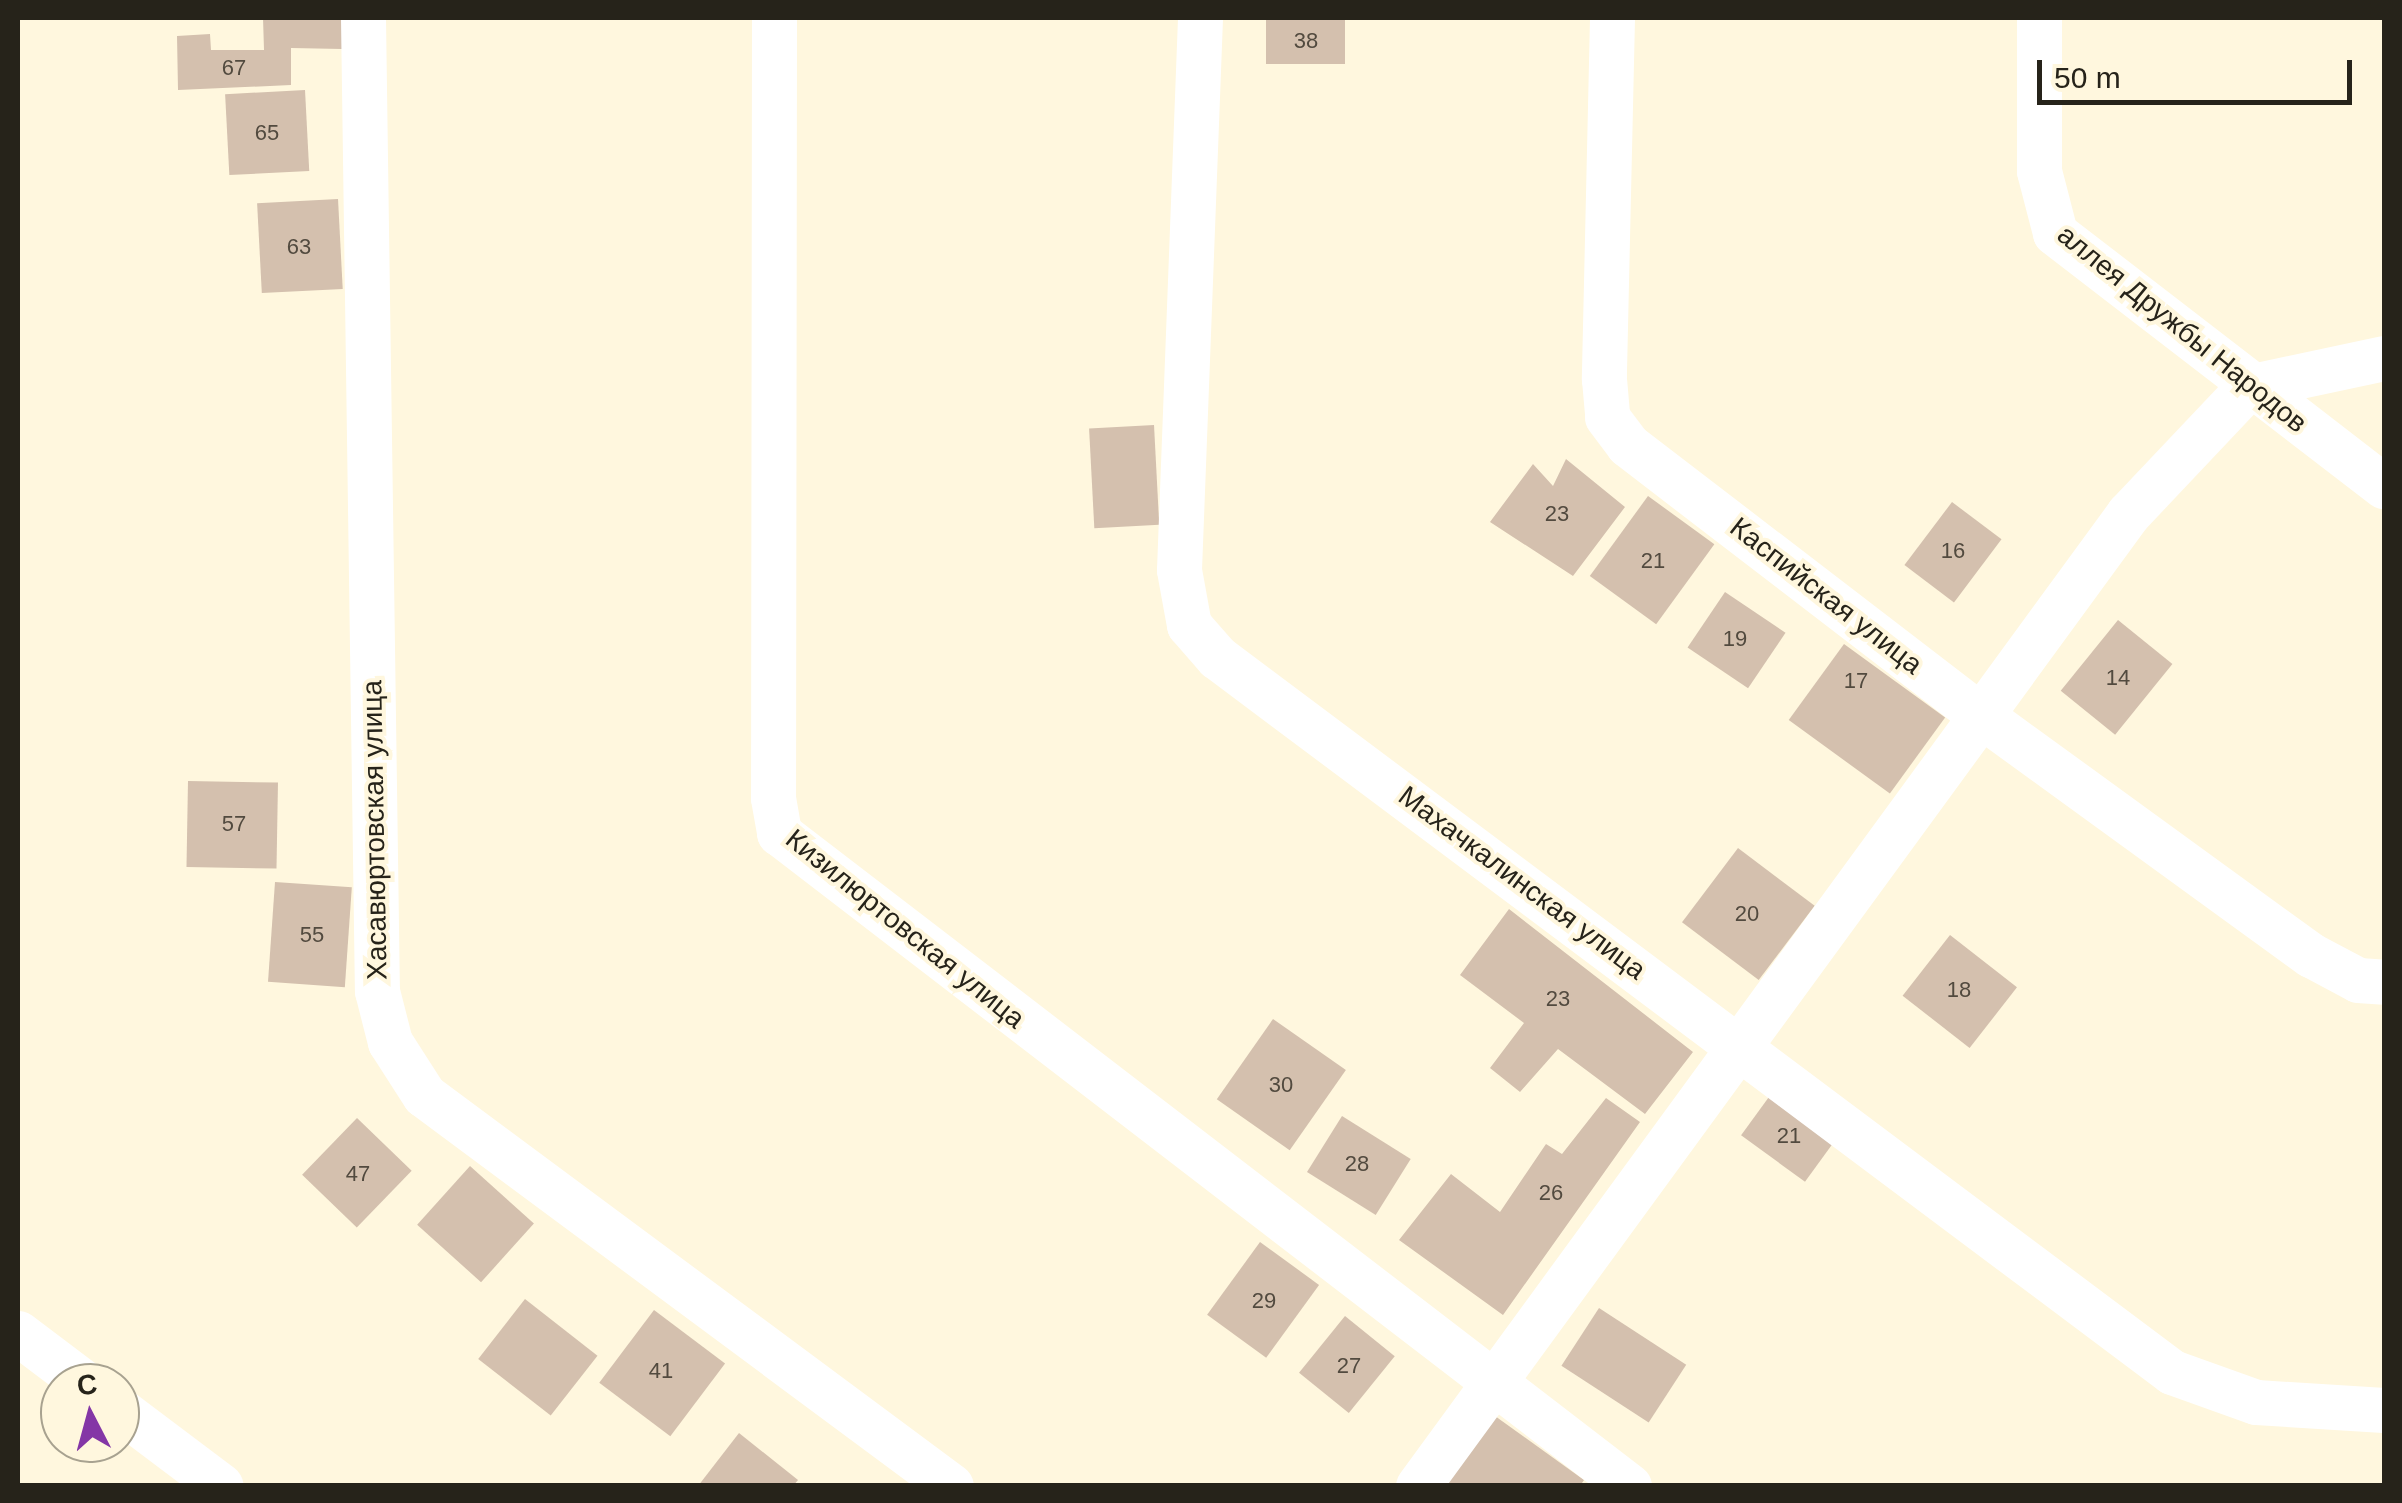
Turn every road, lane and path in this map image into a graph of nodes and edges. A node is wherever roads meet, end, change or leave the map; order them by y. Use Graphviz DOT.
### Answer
graph roads {
  1 [pos="363,18"];
  2 [pos="774,18"];
  3 [pos="1200,18"];
  4 [pos="1612,18"];
  5 [pos="2039,18"];
  6 [pos="2384,358"];
  7 [pos="2248,387"];
  8 [pos="2384,486"];
  9 [pos="1983,717"];
  10 [pos="2384,982"];
  11 [pos="1744,1048"];
  12 [pos="18,1333"];
  13 [pos="58,1363"];
  14 [pos="1490,1382"];
  15 [pos="2384,1410"];
  16 [pos="140,1425"];
  17 [pos="221,1486"];
  18 [pos="951,1486"];
  19 [pos="1418,1486"];
  20 [pos="1629,1486"];
  1 -- 18 [label="street, Хасавюртовская улица"];
  2 -- 14 [label="street, Кизилюртовская улица"];
  3 -- 11 [label="street, Махачкалинская улица"];
  4 -- 9 [label="street, Каспийская улица"];
  5 -- 7 [label="street, аллея Дружбы Народов"];
  6 -- 7 [label="street"];
  7 -- 8 [label="street, аллея Дружбы Народов"];
  7 -- 9 [label="street"];
  9 -- 10 [label="street, Каспийская улица"];
  9 -- 11 [label="street"];
  11 -- 14 [label="street"];
  11 -- 15 [label="street, Махачкалинская улица"];
  12 -- 13 [label="street"];
  14 -- 19 [label="street"];
  14 -- 20 [label="street, Кизилюртовская улица"];
  16 -- 17 [label="street"];
}
